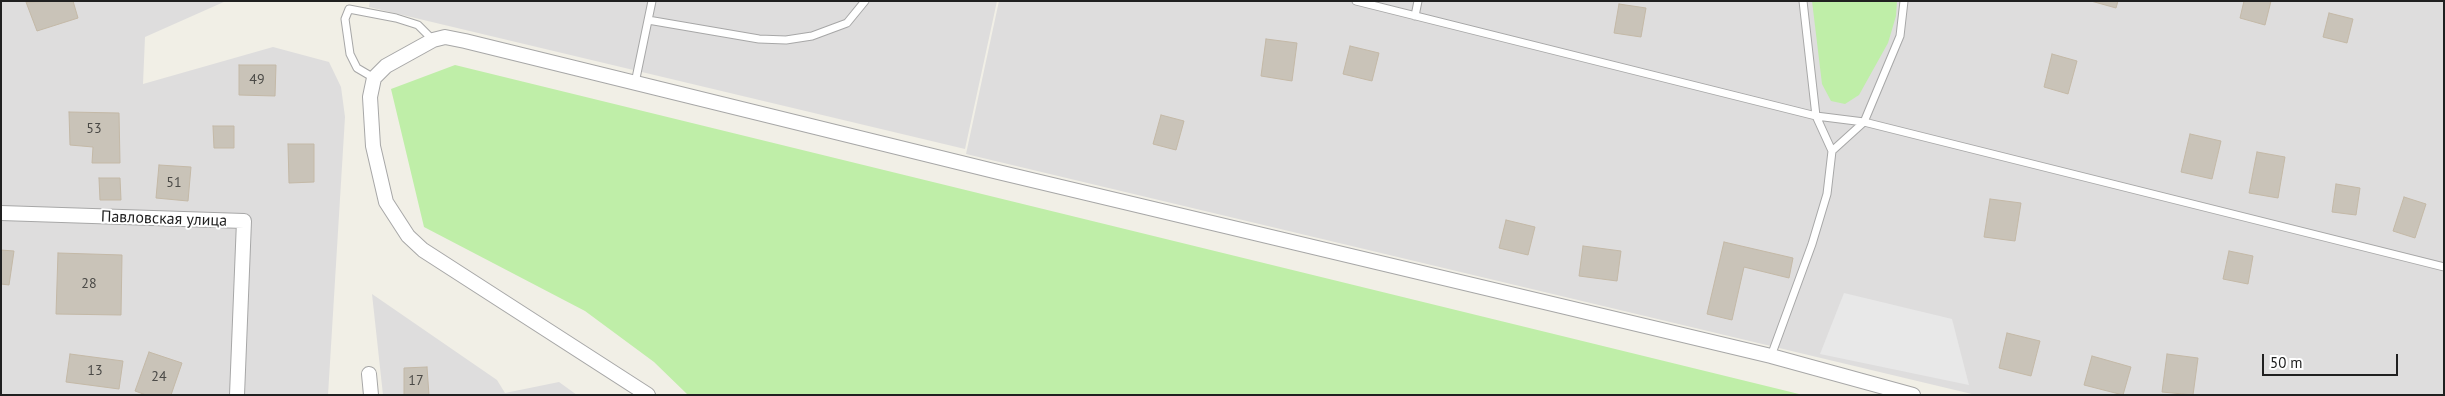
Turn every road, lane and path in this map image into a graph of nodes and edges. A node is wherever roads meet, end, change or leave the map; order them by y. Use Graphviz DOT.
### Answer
graph roads {
  1 [pos="652,1"];
  2 [pos="865,1"];
  3 [pos="1356,1"];
  4 [pos="1418,1"];
  5 [pos="1802,1"];
  6 [pos="1904,1"];
  7 [pos="1415,16"];
  8 [pos="648,20"];
  9 [pos="433,40"];
  10 [pos="374,78"];
  11 [pos="635,83"];
  12 [pos="1816,116"];
  13 [pos="1864,122"];
  14 [pos="1832,151"];
  15 [pos="1,213"];
  16 [pos="2444,267"];
  17 [pos="1772,356"];
  18 [pos="369,374"];
  19 [pos="237,395"];
  20 [pos="371,395"];
  21 [pos="648,395"];
  22 [pos="1912,395"];
  1 -- 8 [label="lane"];
  2 -- 8 [label="lane"];
  3 -- 7 [label="lane"];
  4 -- 7 [label="lane"];
  5 -- 12 [label="lane"];
  6 -- 13 [label="lane"];
  7 -- 12 [label="lane"];
  8 -- 11 [label="lane"];
  9 -- 10 [label="street"];
  9 -- 10 [label="lane"];
  9 -- 11 [label="street"];
  10 -- 21 [label="street"];
  11 -- 17 [label="street"];
  12 -- 13 [label="lane"];
  12 -- 14 [label="lane"];
  13 -- 14 [label="lane"];
  13 -- 16 [label="lane"];
  14 -- 17 [label="lane"];
  15 -- 19 [label="street, Павловская улица"];
  17 -- 22 [label="street"];
  18 -- 20 [label="street"];
}
